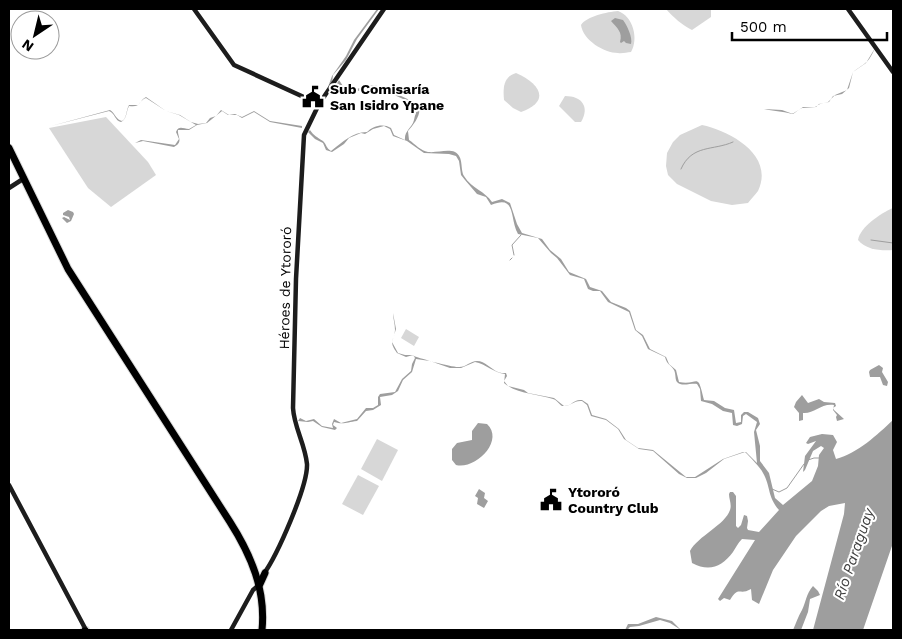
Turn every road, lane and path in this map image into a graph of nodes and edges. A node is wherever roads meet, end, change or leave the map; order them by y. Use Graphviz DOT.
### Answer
graph roads {
  1 [pos="194,9"];
  2 [pos="384,9"];
  3 [pos="848,9"];
  4 [pos="893,72"];
  5 [pos="320,104"];
  6 [pos="9,148"];
  7 [pos="24,180"];
  8 [pos="9,188"];
  9 [pos="9,485"];
  10 [pos="265,572"];
  11 [pos="257,584"];
  12 [pos="86,630"];
  13 [pos="233,630"];
  14 [pos="262,630"];
  1 -- 5 [label="main road"];
  2 -- 5 [label="main road, Héroes de Ytororó"];
  3 -- 4 [label="main road"];
  5 -- 10 [label="main road, Héroes de Ytororó"];
  6 -- 7 [label="highway"];
  7 -- 8 [label="main road"];
  7 -- 11 [label="highway"];
  9 -- 12 [label="main road"];
  10 -- 11 [label="highway"];
  10 -- 11 [label="highway"];
  11 -- 13 [label="main road"];
  11 -- 14 [label="highway"];
}
